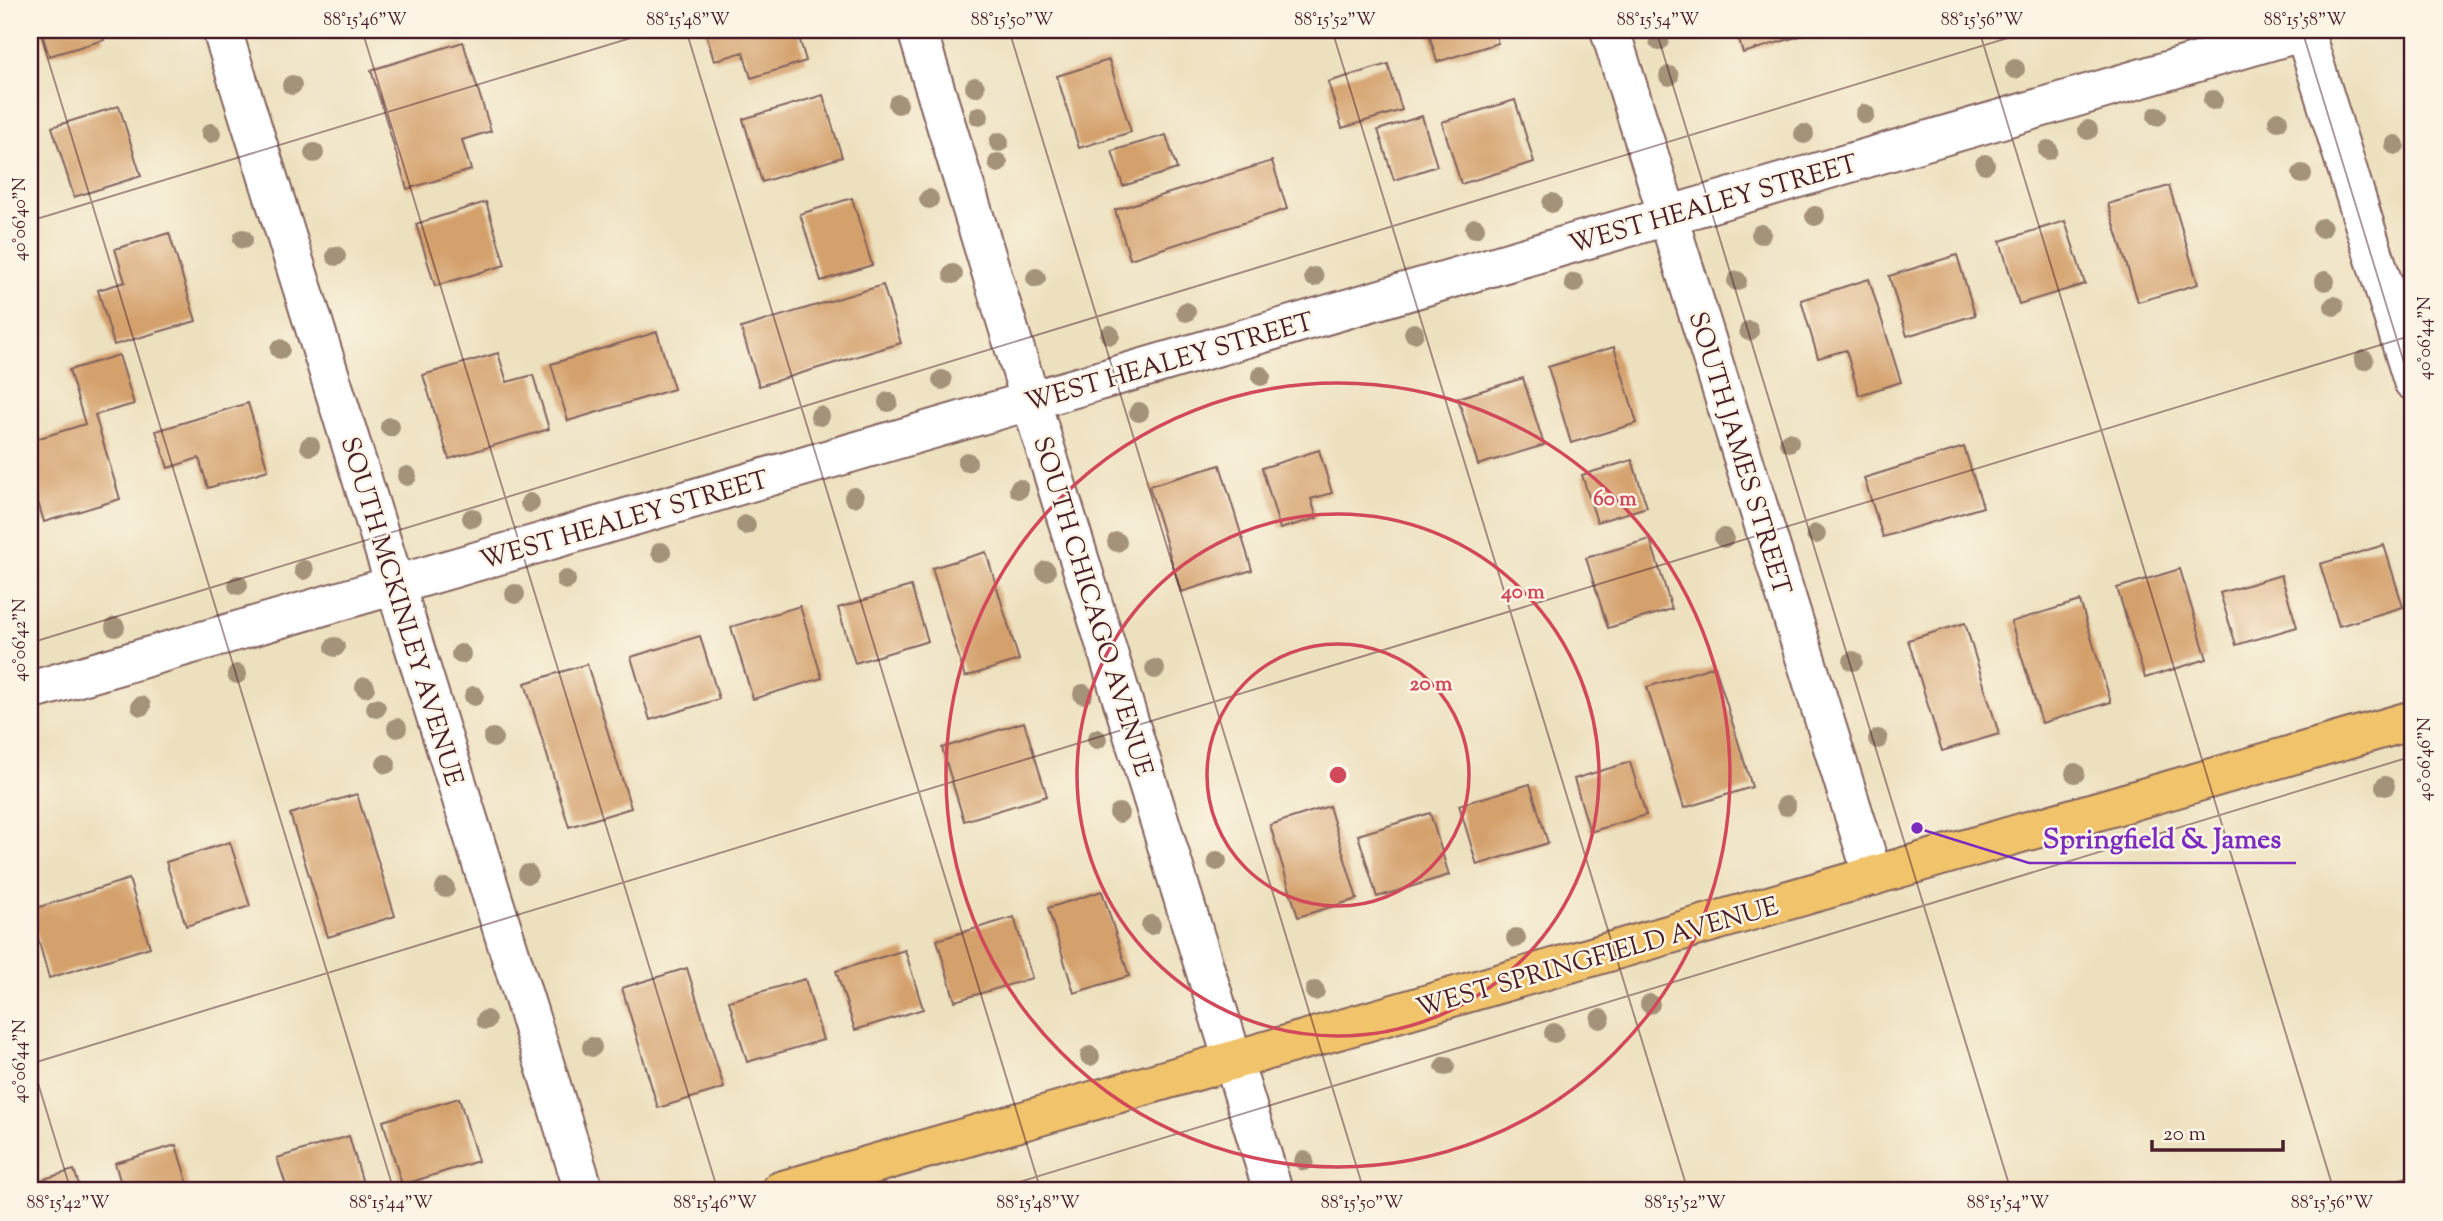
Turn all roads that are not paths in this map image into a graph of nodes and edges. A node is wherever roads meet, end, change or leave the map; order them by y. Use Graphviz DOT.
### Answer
graph roads {
  1 [pos="222,30"];
  2 [pos="917,30"];
  3 [pos="1610,30"];
  4 [pos="2305,30"];
  5 [pos="1668,216"];
  6 [pos="2413,381"];
  7 [pos="1031,401"];
  8 [pos="395,586"];
  9 [pos="30,691"];
  10 [pos="2413,720"];
  11 [pos="1873,876"];
  12 [pos="1232,1062"];
  13 [pos="584,1191"];
  14 [pos="780,1191"];
  15 [pos="1272,1191"];
  1 -- 8 [label="street, SOUTH MCKINLEY AVENUE"];
  2 -- 7 [label="street, SOUTH CHICAGO AVENUE"];
  3 -- 5 [label="street, SOUTH JAMES STREET"];
  4 -- 5 [label="street, WEST HEALEY STREET"];
  4 -- 6 [label="street"];
  5 -- 7 [label="street, WEST HEALEY STREET"];
  5 -- 11 [label="street, SOUTH JAMES STREET"];
  7 -- 8 [label="street, WEST HEALEY STREET"];
  7 -- 12 [label="street, SOUTH CHICAGO AVENUE"];
  8 -- 9 [label="street, WEST HEALEY STREET"];
  8 -- 13 [label="street, SOUTH MCKINLEY AVENUE"];
  10 -- 11 [label="main road, WEST SPRINGFIELD AVENUE"];
  11 -- 12 [label="main road, WEST SPRINGFIELD AVENUE"];
  12 -- 14 [label="main road, WEST SPRINGFIELD AVENUE"];
  12 -- 15 [label="street, SOUTH CHICAGO AVENUE"];
}
